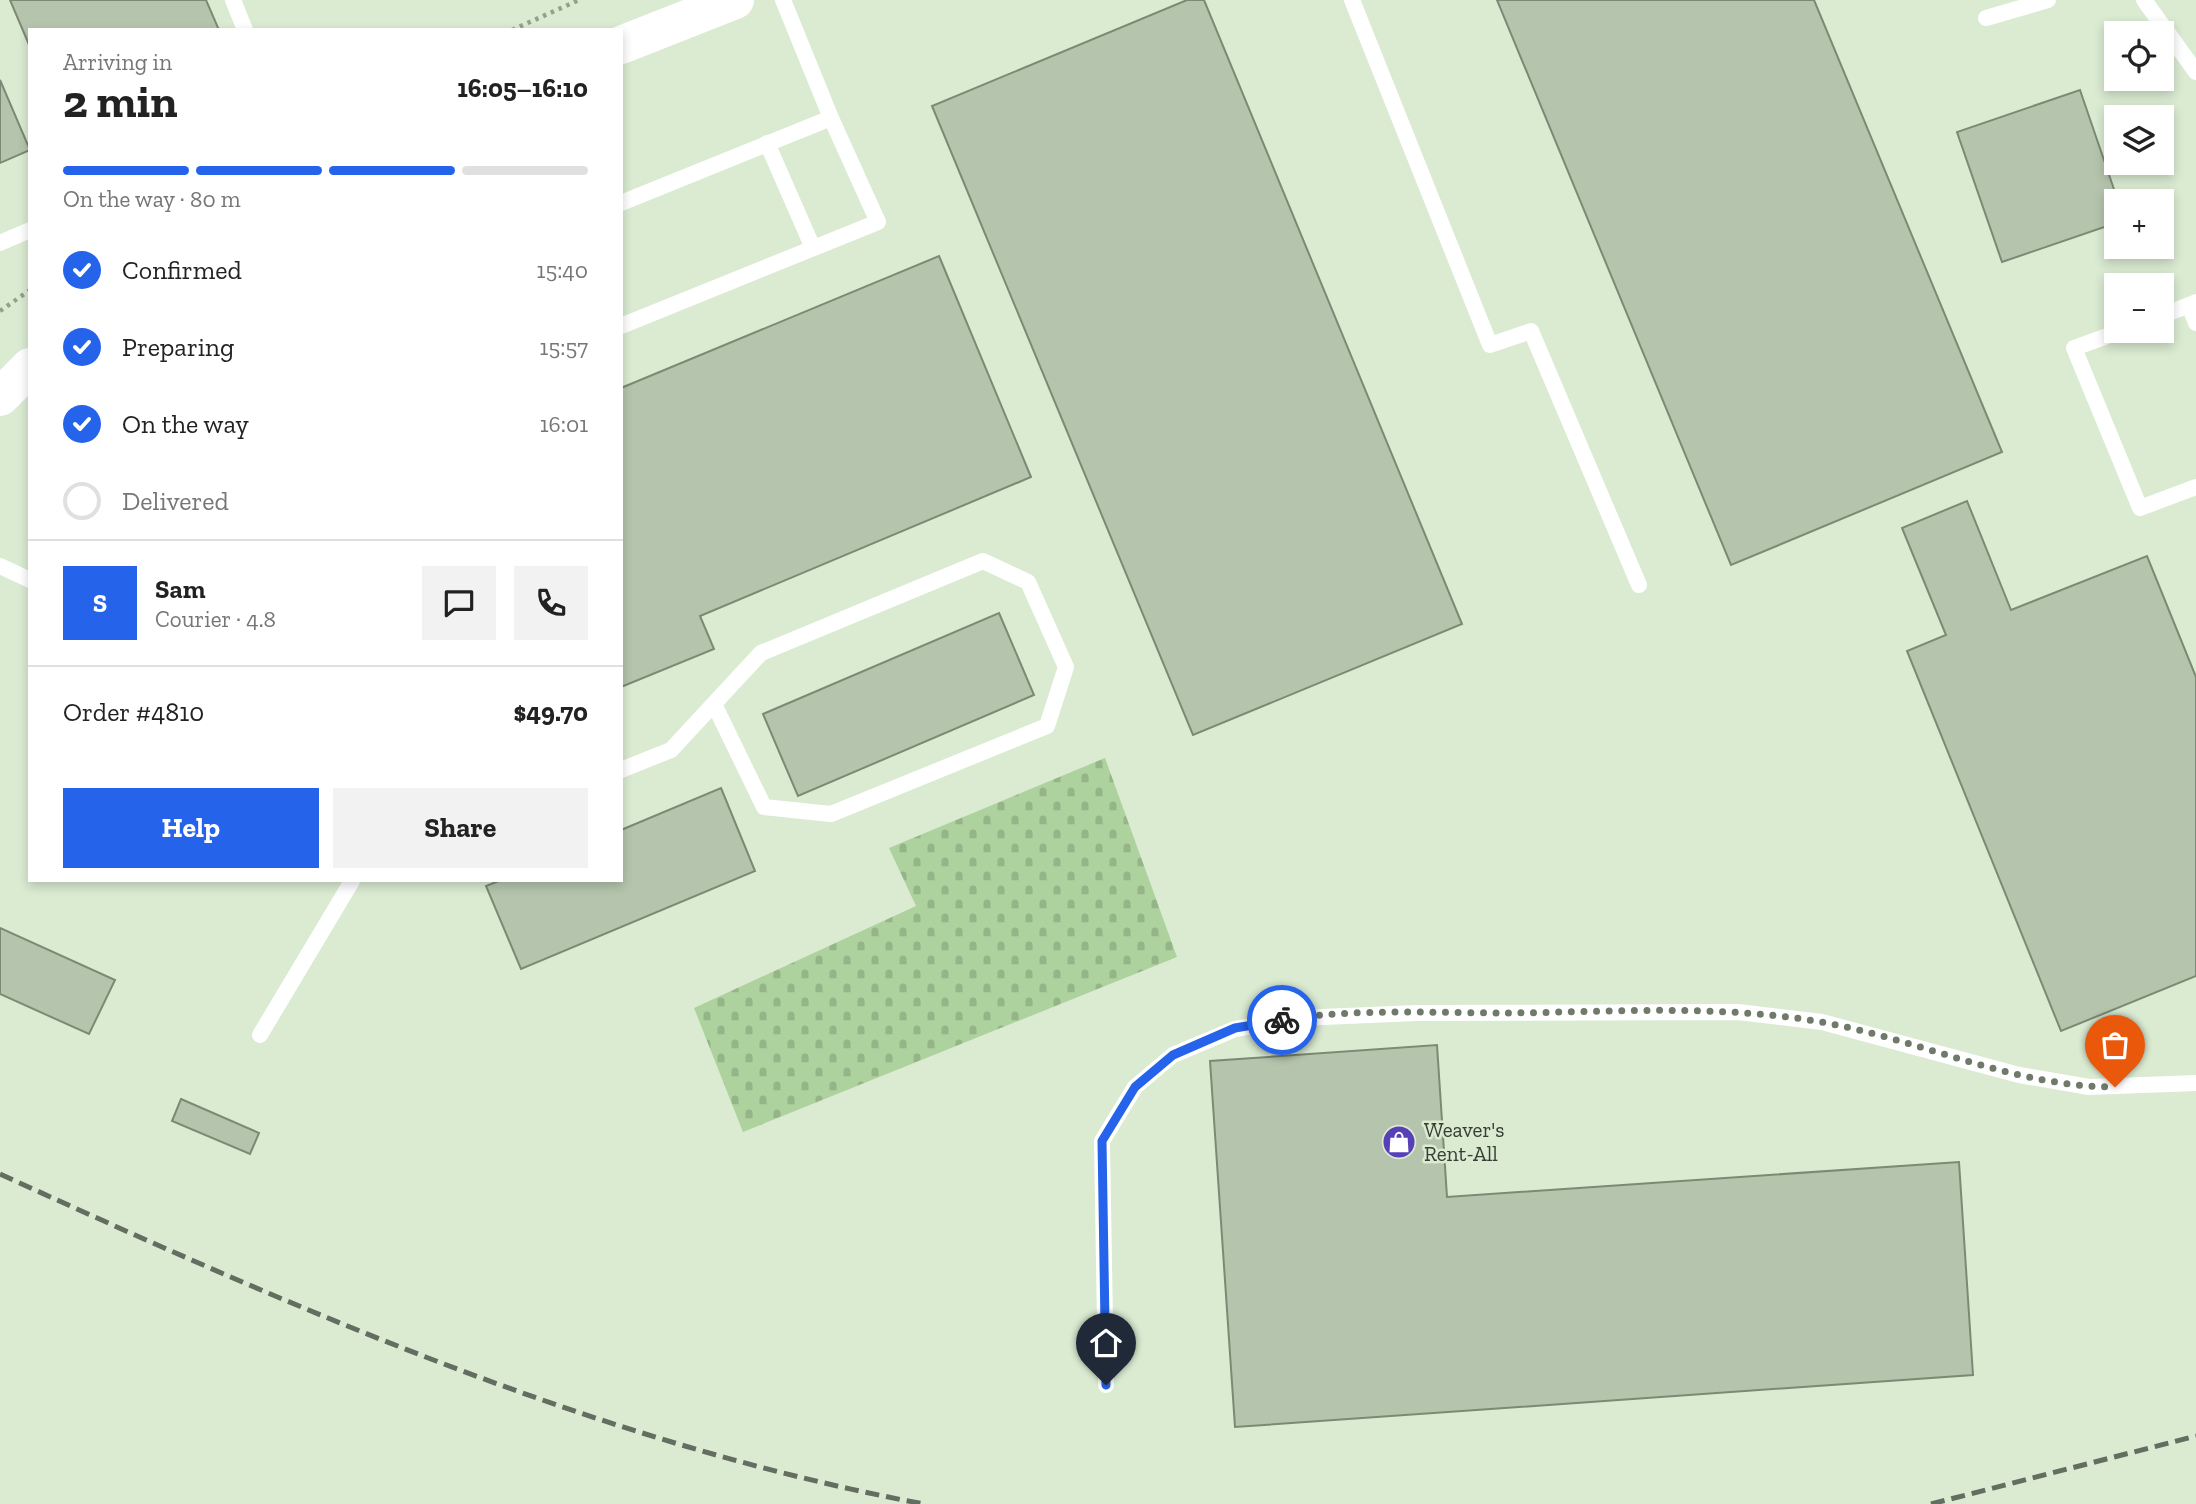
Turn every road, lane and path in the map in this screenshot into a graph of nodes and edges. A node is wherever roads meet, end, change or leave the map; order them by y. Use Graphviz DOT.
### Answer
graph roads {
  1 [pos="233,0"];
  2 [pos="579,0"];
  3 [pos="735,0"];
  4 [pos="783,0"];
  5 [pos="1352,0"];
  6 [pos="2048,0"];
  7 [pos="2144,0"];
  8 [pos="1986,19"];
  9 [pos="244,28"];
  10 [pos="516,28"];
  11 [pos="623,44"];
  12 [pos="2196,72"];
  13 [pos="831,118"];
  14 [pos="767,144"];
  15 [pos="623,202"];
  16 [pos="28,231"];
  17 [pos="0,243"];
  18 [pos="813,248"];
  19 [pos="28,291"];
  20 [pos="2193,304"];
  21 [pos="0,311"];
  22 [pos="2174,311"];
  23 [pos="2196,323"];
  24 [pos="623,325"];
  25 [pos="2104,337"];
  26 [pos="28,369"];
  27 [pos="0,397"];
  28 [pos="2196,487"];
  29 [pos="0,566"];
  30 [pos="28,578"];
  31 [pos="1639,585"];
  32 [pos="714,704"];
  33 [pos="623,769"];
  34 [pos="352,882"];
  35 [pos="260,1035"];
  36 [pos="2196,1083"];
  37 [pos="1106,1385"];
  1 -- 9 [label="lane"];
  2 -- 10 [label="path"];
  3 -- 11 [label="main road"];
  4 -- 13 [label="lane"];
  5 -- 31 [label="lane"];
  6 -- 8 [label="lane"];
  7 -- 12 [label="lane"];
  13 -- 14 [label="lane"];
  13 -- 18 [label="lane"];
  14 -- 15 [label="lane"];
  14 -- 18 [label="lane"];
  16 -- 17 [label="lane"];
  18 -- 24 [label="lane"];
  19 -- 21 [label="path"];
  20 -- 22 [label="lane"];
  20 -- 23 [label="lane"];
  25 -- 28 [label="lane"];
  26 -- 27 [label="main road"];
  29 -- 30 [label="lane"];
  32 -- 32 [label="lane"];
  32 -- 33 [label="lane"];
  34 -- 35 [label="lane"];
  36 -- 37 [label="lane"];
}
